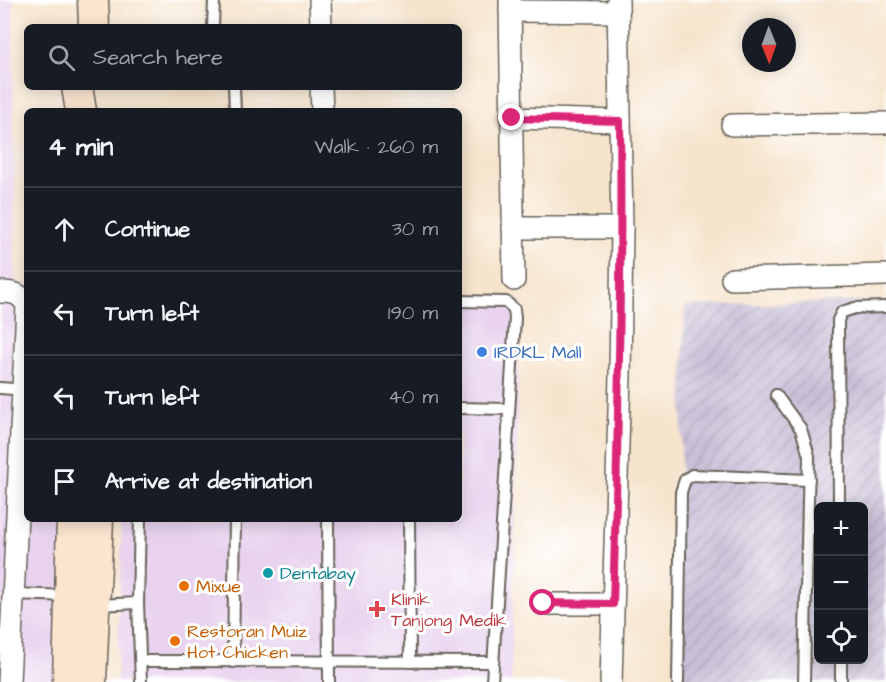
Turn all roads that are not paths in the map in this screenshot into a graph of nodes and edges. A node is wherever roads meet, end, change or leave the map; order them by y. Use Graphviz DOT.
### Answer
graph roads {
  1 [pos="77,0"];
  2 [pos="93,0"];
  3 [pos="214,0"];
  4 [pos="320,0"];
  5 [pos="510,6"];
  6 [pos="618,6"];
  7 [pos="77,24"];
  8 [pos="94,24"];
  9 [pos="213,24"];
  10 [pos="321,24"];
  11 [pos="78,90"];
  12 [pos="96,90"];
  13 [pos="234,90"];
  14 [pos="321,90"];
  15 [pos="80,108"];
  16 [pos="92,108"];
  17 [pos="235,108"];
  18 [pos="322,108"];
  19 [pos="512,118"];
  20 [pos="620,121"];
  21 [pos="886,123"];
  22 [pos="732,125"];
  23 [pos="513,228"];
  24 [pos="622,228"];
  25 [pos="886,275"];
  26 [pos="732,279"];
  27 [pos="514,280"];
  28 [pos="0,292"];
  29 [pos="24,300"];
  30 [pos="462,301"];
  31 [pos="886,307"];
  32 [pos="0,388"];
  33 [pos="24,390"];
  34 [pos="776,395"];
  35 [pos="24,407"];
  36 [pos="462,408"];
  37 [pos="508,409"];
  38 [pos="808,480"];
  39 [pos="839,502"];
  40 [pos="72,522"];
  41 [pos="97,522"];
  42 [pos="140,522"];
  43 [pos="235,522"];
  44 [pos="328,522"];
  45 [pos="409,522"];
  46 [pos="13,594"];
  47 [pos="82,601"];
  48 [pos="138,603"];
  49 [pos="543,603"];
  50 [pos="613,604"];
  51 [pos="6,641"];
  52 [pos="141,662"];
  53 [pos="233,662"];
  54 [pos="410,662"];
  55 [pos="492,662"];
  56 [pos="330,663"];
  57 [pos="841,664"];
  58 [pos="9,682"];
  59 [pos="68,682"];
  60 [pos="91,682"];
  61 [pos="141,682"];
  62 [pos="329,682"];
  63 [pos="492,682"];
  64 [pos="611,682"];
  65 [pos="678,682"];
  66 [pos="804,682"];
  67 [pos="841,682"];
  1 -- 7 [label="street"];
  2 -- 8 [label="street"];
  3 -- 9 [label="lane"];
  4 -- 10 [label="street"];
  5 -- 6 [label="street"];
  5 -- 19 [label="street"];
  6 -- 20 [label="street"];
  11 -- 15 [label="street"];
  12 -- 16 [label="street"];
  13 -- 17 [label="lane"];
  14 -- 18 [label="street"];
  19 -- 20 [label="street"];
  19 -- 23 [label="street"];
  20 -- 24 [label="street"];
  21 -- 22 [label="street"];
  23 -- 24 [label="street"];
  23 -- 27 [label="street"];
  24 -- 50 [label="street"];
  25 -- 26 [label="street"];
  28 -- 29 [label="street"];
  30 -- 37 [label="lane"];
  31 -- 39 [label="lane"];
  32 -- 33 [label="lane"];
  34 -- 38 [label="lane"];
  35 -- 46 [label="street"];
  36 -- 37 [label="lane"];
  37 -- 55 [label="lane"];
  38 -- 65 [label="lane"];
  38 -- 66 [label="lane"];
  40 -- 47 [label="street"];
  41 -- 47 [label="street"];
  42 -- 48 [label="lane"];
  43 -- 53 [label="lane"];
  44 -- 56 [label="lane"];
  45 -- 54 [label="lane"];
  46 -- 47 [label="lane"];
  46 -- 51 [label="street"];
  47 -- 48 [label="lane"];
  47 -- 59 [label="street"];
  47 -- 60 [label="street"];
  48 -- 52 [label="lane"];
  49 -- 50 [label="street"];
  50 -- 64 [label="street"];
  51 -- 58 [label="street"];
  52 -- 53 [label="lane"];
  52 -- 61 [label="lane"];
  53 -- 56 [label="lane"];
  54 -- 55 [label="lane"];
  54 -- 56 [label="lane"];
  55 -- 63 [label="lane"];
  56 -- 62 [label="lane"];
  57 -- 67 [label="lane"];
}
